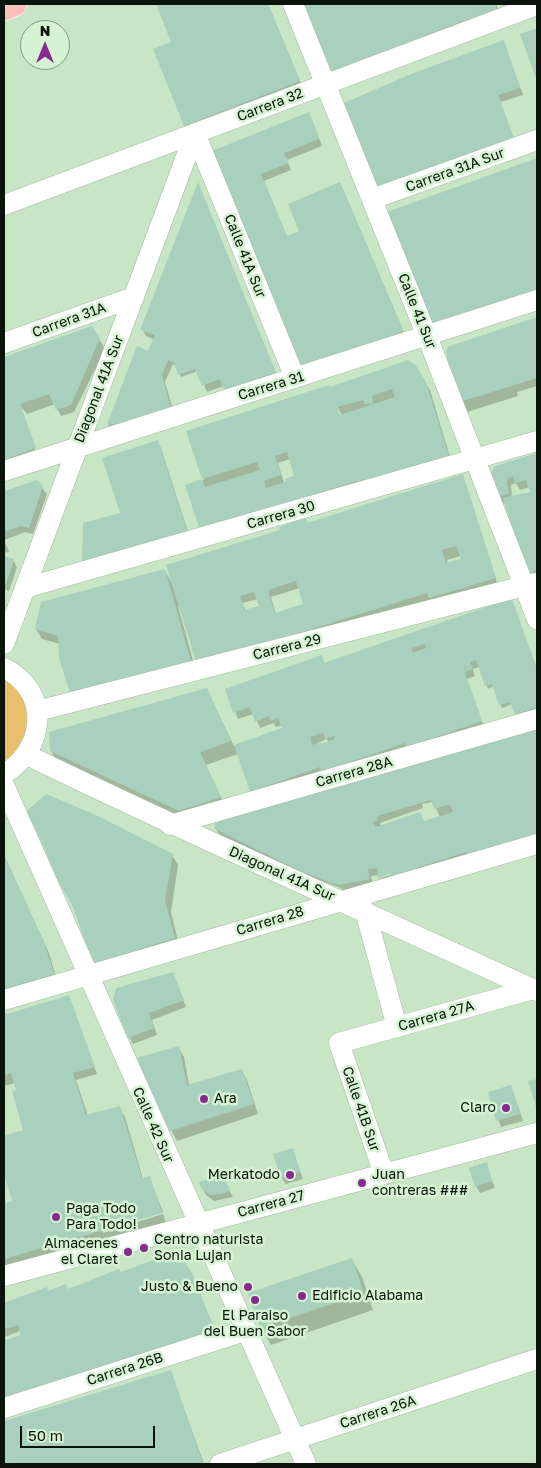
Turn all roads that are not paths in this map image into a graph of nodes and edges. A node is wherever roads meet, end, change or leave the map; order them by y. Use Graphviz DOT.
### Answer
graph roads {
  1 [pos="14,4"];
  2 [pos="293,4"];
  3 [pos="537,5"];
  4 [pos="4,8"];
  5 [pos="325,84"];
  6 [pos="195,133"];
  7 [pos="537,140"];
  8 [pos="372,199"];
  9 [pos="4,205"];
  10 [pos="134,296"];
  11 [pos="537,300"];
  12 [pos="427,336"];
  13 [pos="4,343"];
  14 [pos="295,378"];
  15 [pos="537,441"];
  16 [pos="77,447"];
  17 [pos="476,459"];
  18 [pos="4,471"];
  19 [pos="531,584"];
  20 [pos="24,588"];
  21 [pos="537,619"];
  22 [pos="4,644"];
  23 [pos="4,668"];
  24 [pos="37,711"];
  25 [pos="537,719"];
  26 [pos="27,755"];
  27 [pos="4,774"];
  28 [pos="4,785"];
  29 [pos="170,825"];
  30 [pos="537,844"];
  31 [pos="340,900"];
  32 [pos="365,911"];
  33 [pos="88,975"];
  34 [pos="535,990"];
  35 [pos="4,1000"];
  36 [pos="397,1027"];
  37 [pos="339,1043"];
  38 [pos="537,1133"];
  39 [pos="384,1174"];
  40 [pos="197,1224"];
  41 [pos="4,1276"];
  42 [pos="245,1330"];
  43 [pos="537,1359"];
  44 [pos="4,1408"];
  45 [pos="295,1439"];
  46 [pos="220,1464"];
  47 [pos="306,1464"];
  1 -- 4 [label="main road"];
  2 -- 5 [label="street, Calle 41 Sur"];
  3 -- 5 [label="street, Carrera 32"];
  5 -- 6 [label="street, Carrera 32"];
  5 -- 8 [label="street, Calle 41 Sur"];
  6 -- 9 [label="street, Carrera 32"];
  6 -- 10 [label="street, Diagonal 41A Sur"];
  6 -- 14 [label="street, Calle 41A Sur"];
  7 -- 8 [label="street, Carrera 31A Sur"];
  8 -- 12 [label="street, Calle 41 Sur"];
  10 -- 13 [label="street, Carrera 31A"];
  10 -- 16 [label="street, Diagonal 41A Sur"];
  11 -- 12 [label="street, Carrera 31"];
  12 -- 14 [label="street, Carrera 31"];
  12 -- 17 [label="street, Calle 41 Sur"];
  14 -- 16 [label="street, Carrera 31"];
  15 -- 17 [label="street, Carrera 30"];
  16 -- 18 [label="street, Carrera 31"];
  16 -- 20 [label="street, Diagonal 41A Sur"];
  17 -- 19 [label="street, Calle 41 Sur"];
  17 -- 20 [label="street, Carrera 30"];
  19 -- 21 [label="street, Calle 41 Sur"];
  19 -- 24 [label="street, Carrera 29"];
  20 -- 22 [label="street, Diagonal 41A Sur"];
  23 -- 24 [label="street"];
  24 -- 26 [label="street"];
  25 -- 29 [label="street, Carrera 28A"];
  26 -- 27 [label="street"];
  26 -- 29 [label="street, Diagonal 41A Sur"];
  28 -- 33 [label="street, Calle 42 Sur"];
  29 -- 31 [label="street, Diagonal 41A Sur"];
  30 -- 31 [label="street, Carrera 28"];
  31 -- 32 [label="street, Diagonal 41A Sur"];
  31 -- 33 [label="street, Carrera 28"];
  32 -- 34 [label="street, Diagonal 41A Sur"];
  32 -- 36 [label="street"];
  33 -- 35 [label="street, Carrera 28"];
  33 -- 40 [label="street, Calle 42 Sur"];
  34 -- 36 [label="street, Carrera 27A"];
  36 -- 37 [label="street, Carrera 27A"];
  37 -- 39 [label="street, Calle 41B Sur"];
  38 -- 39 [label="street, Carrera 27"];
  39 -- 40 [label="street, Carrera 27"];
  40 -- 41 [label="street, Carrera 27"];
  40 -- 42 [label="street, Calle 42 Sur"];
  42 -- 44 [label="street, Carrera 26B"];
  42 -- 45 [label="street, Calle 42 Sur"];
  43 -- 45 [label="street, Carrera 26A"];
  45 -- 46 [label="street, Carrera 26A"];
  45 -- 47 [label="street, Calle 42 Sur"];
}
